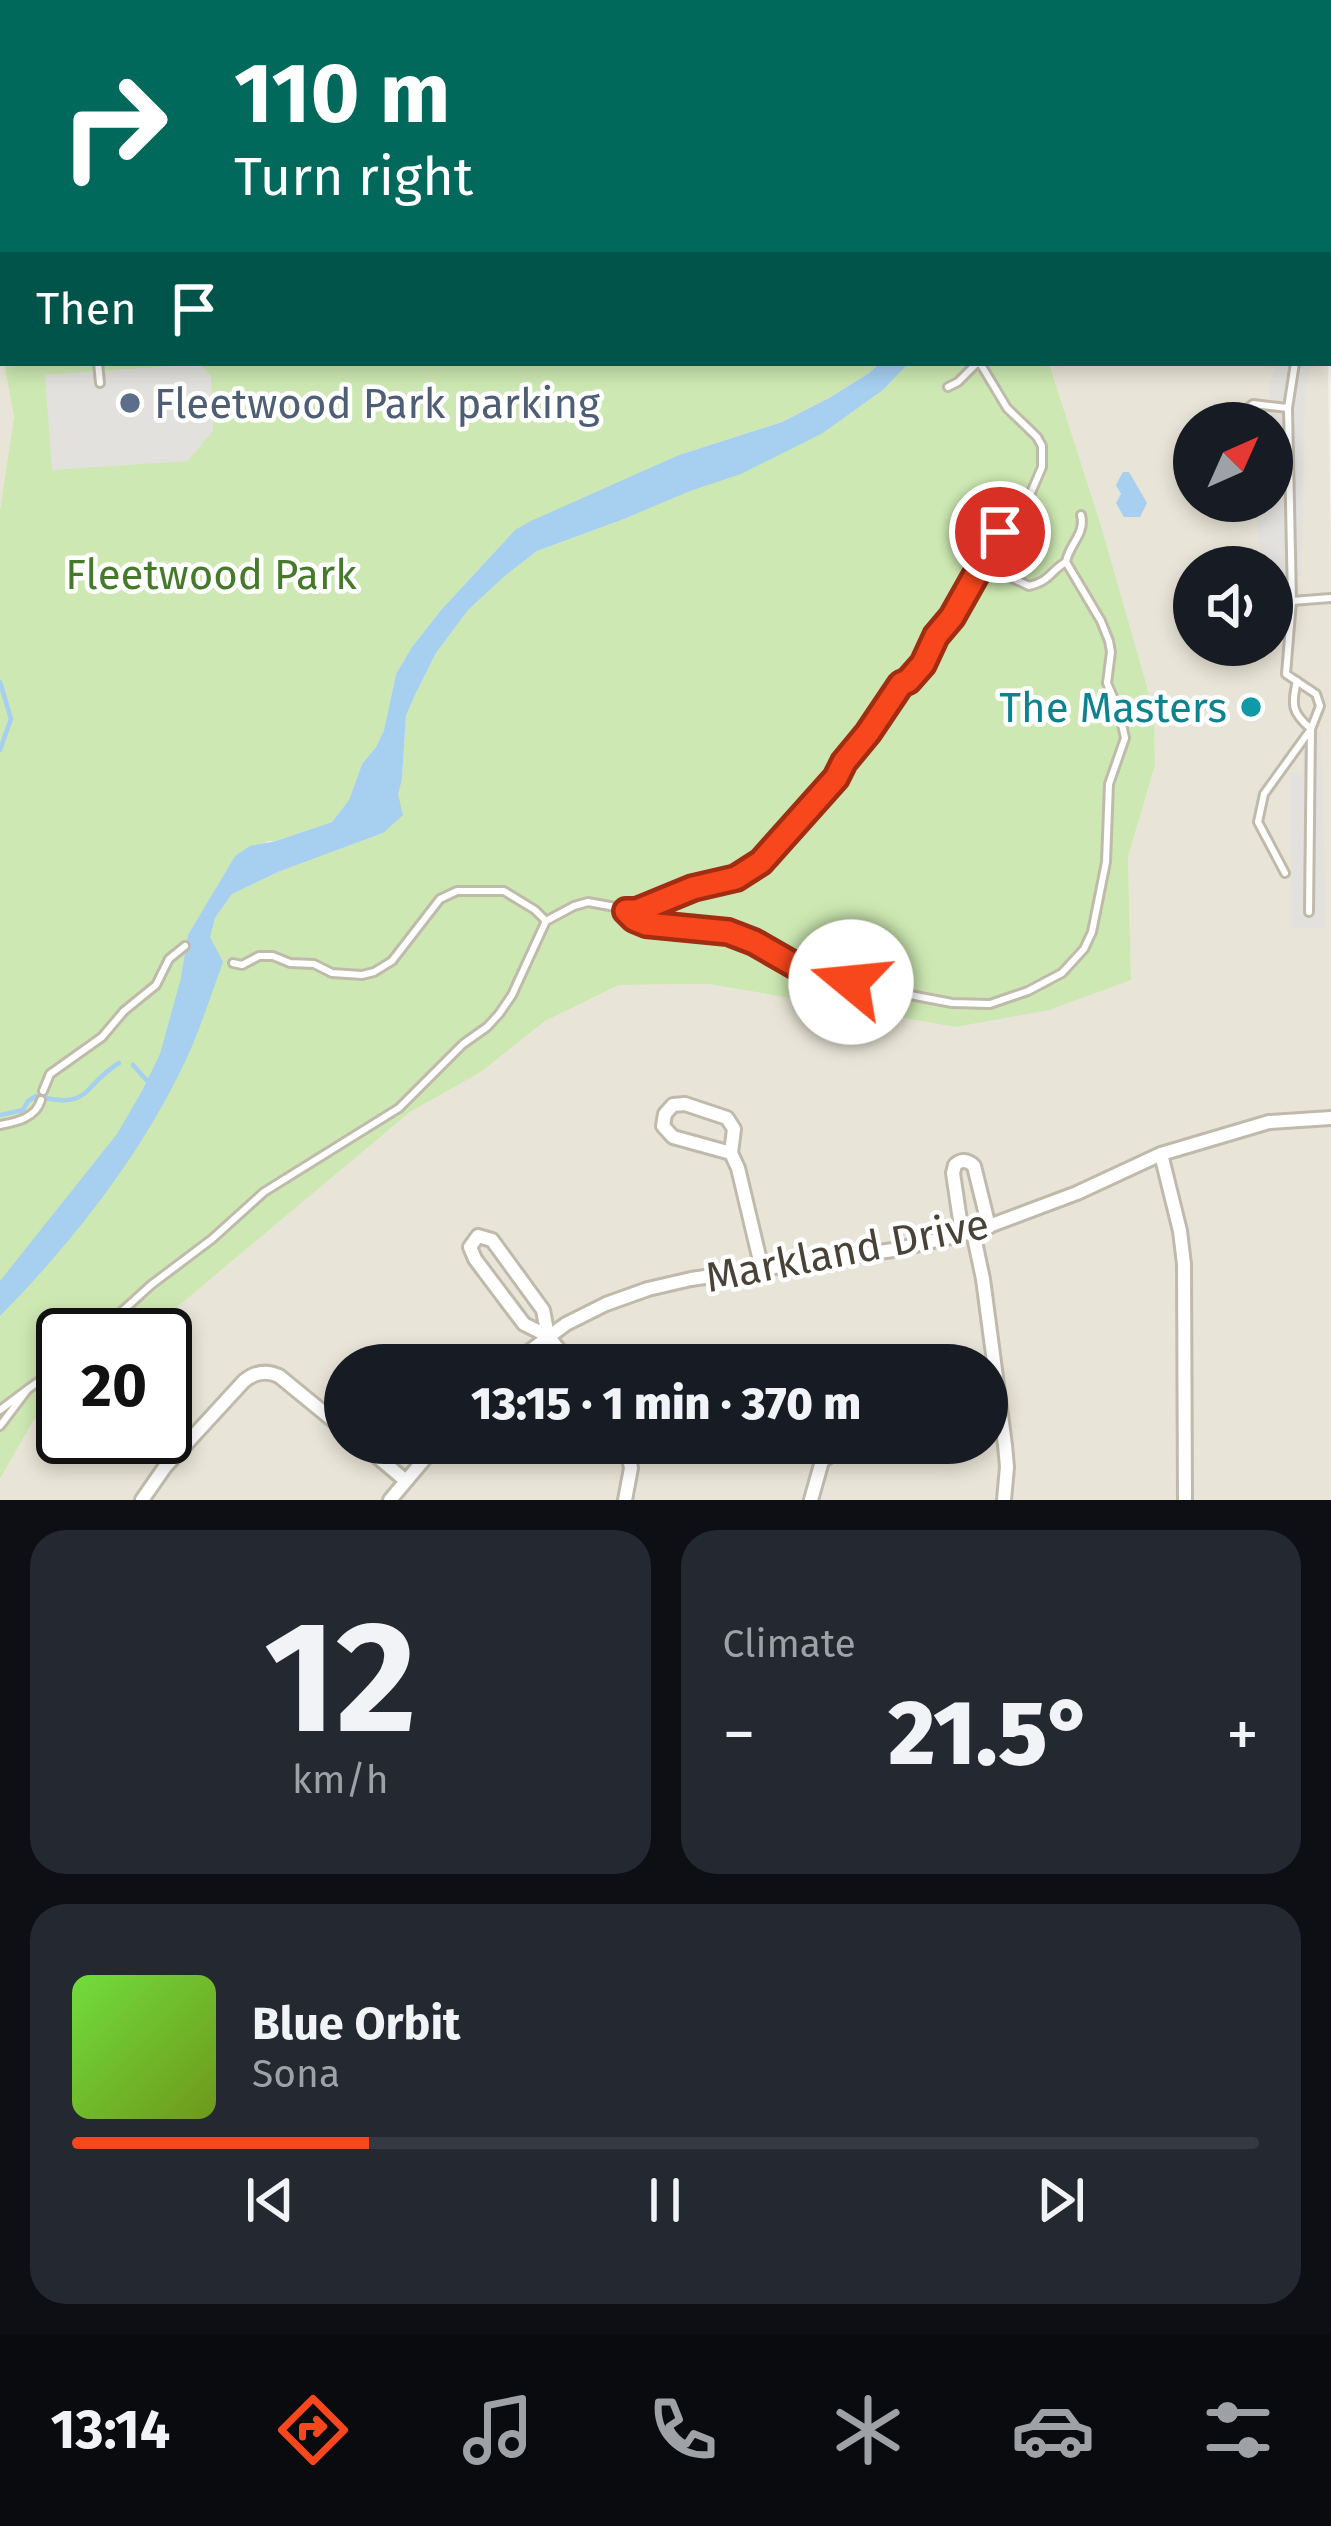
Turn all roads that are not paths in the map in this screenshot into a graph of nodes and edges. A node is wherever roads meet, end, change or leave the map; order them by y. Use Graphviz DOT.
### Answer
graph roads {
  1 [pos="98,366"];
  2 [pos="976,366"];
  3 [pos="982,366"];
  4 [pos="1295,366"];
  5 [pos="100,383"];
  6 [pos="948,387"];
  7 [pos="1289,402"];
  8 [pos="1081,515"];
  9 [pos="1066,562"];
  10 [pos="979,572"];
  11 [pos="1331,598"];
  12 [pos="1293,601"];
  13 [pos="1287,666"];
  14 [pos="1297,681"];
  15 [pos="1311,729"];
  16 [pos="1285,873"];
  17 [pos="626,911"];
  18 [pos="1309,912"];
  19 [pos="546,921"];
  20 [pos="184,946"];
  21 [pos="233,963"];
  22 [pos="1331,1118"];
  23 [pos="0,1125"];
  24 [pos="731,1153"];
  25 [pos="1161,1154"];
  26 [pos="989,1227"];
  27 [pos="968,1233"];
  28 [pos="762,1269"];
  29 [pos="126,1308"];
  30 [pos="548,1336"];
  31 [pos="538,1344"];
  32 [pos="554,1344"];
  33 [pos="988,1344"];
  34 [pos="36,1383"];
  35 [pos="28,1389"];
  36 [pos="0,1410"];
  37 [pos="324,1413"];
  38 [pos="0,1426"];
  39 [pos="386,1464"];
  40 [pos="420,1464"];
  41 [pos="630,1464"];
  42 [pos="821,1464"];
  43 [pos="1006,1464"];
  44 [pos="406,1481"];
  45 [pos="142,1500"];
  46 [pos="390,1500"];
  47 [pos="625,1500"];
  48 [pos="811,1500"];
  49 [pos="1004,1500"];
  50 [pos="1185,1500"];
  1 -- 5 [label="lane"];
  2 -- 6 [label="lane"];
  3 -- 10 [label="lane"];
  4 -- 7 [label="lane"];
  8 -- 9 [label="lane"];
  9 -- 10 [label="lane"];
  9 -- 17 [label="lane"];
  10 -- 17 [label="lane"];
  11 -- 12 [label="lane"];
  13 -- 14 [label="lane"];
  14 -- 15 [label="lane"];
  14 -- 15 [label="lane"];
  15 -- 16 [label="lane"];
  15 -- 18 [label="lane"];
  17 -- 19 [label="lane"];
  19 -- 21 [label="lane"];
  19 -- 29 [label="lane"];
  20 -- 23 [label="lane"];
  22 -- 25 [label="street, Markland Drive"];
  24 -- 24 [label="street"];
  24 -- 28 [label="street"];
  25 -- 26 [label="street, Markland Drive"];
  25 -- 50 [label="street"];
  26 -- 27 [label="street, Markland Drive"];
  26 -- 27 [label="street"];
  27 -- 28 [label="street, Markland Drive"];
  27 -- 33 [label="street"];
  28 -- 30 [label="street, Markland Drive"];
  30 -- 30 [label="street"];
  30 -- 31 [label="street, Markland Drive"];
  30 -- 32 [label="street"];
  34 -- 35 [label="lane"];
  35 -- 36 [label="lane"];
  35 -- 38 [label="lane"];
  37 -- 45 [label="street"];
  39 -- 44 [label="street"];
  40 -- 44 [label="street"];
  41 -- 47 [label="street"];
  42 -- 48 [label="street"];
  43 -- 49 [label="street"];
  44 -- 46 [label="street"];
}
